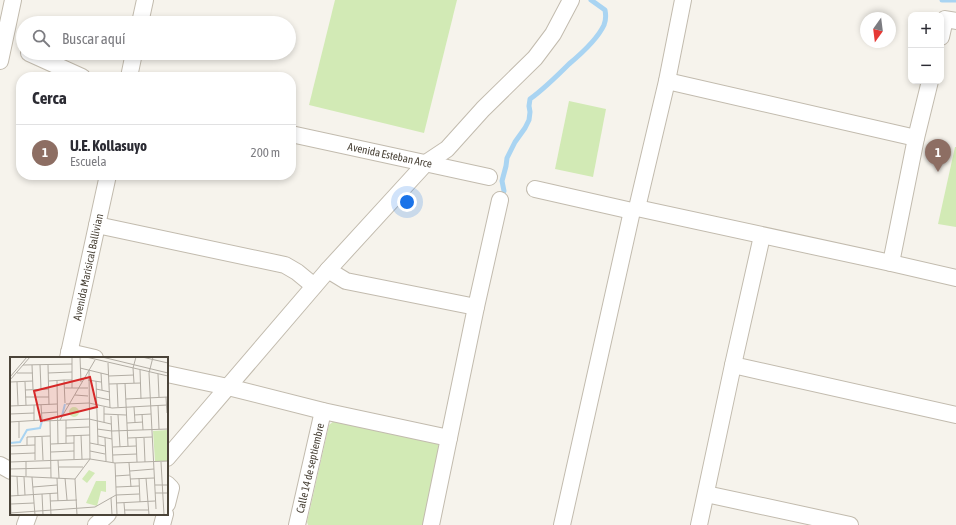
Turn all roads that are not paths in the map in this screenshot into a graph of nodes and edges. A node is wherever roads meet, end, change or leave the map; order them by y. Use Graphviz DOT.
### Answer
graph roads {
  1 [pos="13,0"];
  2 [pos="145,0"];
  3 [pos="571,0"];
  4 [pos="683,0"];
  5 [pos="142,16"];
  6 [pos="956,21"];
  7 [pos="944,24"];
  8 [pos="2,41"];
  9 [pos="16,47"];
  10 [pos="44,60"];
  11 [pos="133,60"];
  12 [pos="0,61"];
  13 [pos="71,72"];
  14 [pos="130,72"];
  15 [pos="667,81"];
  16 [pos="929,84"];
  17 [pos="296,135"];
  18 [pos="916,138"];
  19 [pos="426,163"];
  20 [pos="489,177"];
  21 [pos="107,180"];
  22 [pos="535,189"];
  23 [pos="500,200"];
  24 [pos="634,210"];
  25 [pos="97,225"];
  26 [pos="762,236"];
  27 [pos="891,263"];
  28 [pos="328,270"];
  29 [pos="956,278"];
  30 [pos="314,286"];
  31 [pos="476,307"];
  32 [pos="69,355"];
  33 [pos="86,357"];
  34 [pos="733,365"];
  35 [pos="168,374"];
  36 [pos="228,387"];
  37 [pos="323,411"];
  38 [pos="956,415"];
  39 [pos="449,438"];
  40 [pos="168,457"];
  41 [pos="0,465"];
  42 [pos="10,470"];
  43 [pos="168,485"];
  44 [pos="706,494"];
  45 [pos="168,500"];
  46 [pos="29,515"];
  47 [pos="107,515"];
  48 [pos="165,515"];
  49 [pos="832,523"];
  50 [pos="25,525"];
  51 [pos="96,525"];
  52 [pos="162,525"];
  53 [pos="297,525"];
  54 [pos="431,525"];
  55 [pos="562,525"];
  56 [pos="699,525"];
  57 [pos="850,525"];
  1 -- 8 [label="street"];
  2 -- 5 [label="street"];
  3 -- 19 [label="street"];
  4 -- 15 [label="street"];
  6 -- 7 [label="street"];
  8 -- 9 [label="street"];
  8 -- 12 [label="street"];
  10 -- 13 [label="street"];
  11 -- 14 [label="street"];
  15 -- 18 [label="street"];
  15 -- 24 [label="street"];
  16 -- 18 [label="street"];
  17 -- 19 [label="street, Avenida Esteban Arce"];
  18 -- 27 [label="street"];
  19 -- 20 [label="street, Avenida Esteban Arce"];
  19 -- 28 [label="street"];
  21 -- 25 [label="street, Avenida Marisical Ballivian"];
  22 -- 24 [label="street"];
  23 -- 31 [label="street"];
  24 -- 26 [label="street"];
  24 -- 55 [label="street"];
  25 -- 30 [label="street"];
  25 -- 32 [label="street, Avenida Marisical Ballivian"];
  26 -- 27 [label="street"];
  26 -- 34 [label="street"];
  27 -- 29 [label="street"];
  28 -- 30 [label="street"];
  28 -- 31 [label="street"];
  30 -- 36 [label="street"];
  31 -- 39 [label="street"];
  32 -- 33 [label="street"];
  34 -- 38 [label="street"];
  34 -- 44 [label="street"];
  35 -- 36 [label="street"];
  36 -- 37 [label="street"];
  36 -- 40 [label="street"];
  37 -- 39 [label="street"];
  37 -- 53 [label="street, Calle 14 de septiembre"];
  39 -- 54 [label="street"];
  41 -- 42 [label="street"];
  43 -- 45 [label="street"];
  44 -- 49 [label="street"];
  44 -- 56 [label="street"];
  46 -- 50 [label="street"];
  47 -- 51 [label="street"];
  48 -- 52 [label="street"];
  49 -- 57 [label="street"];
}
